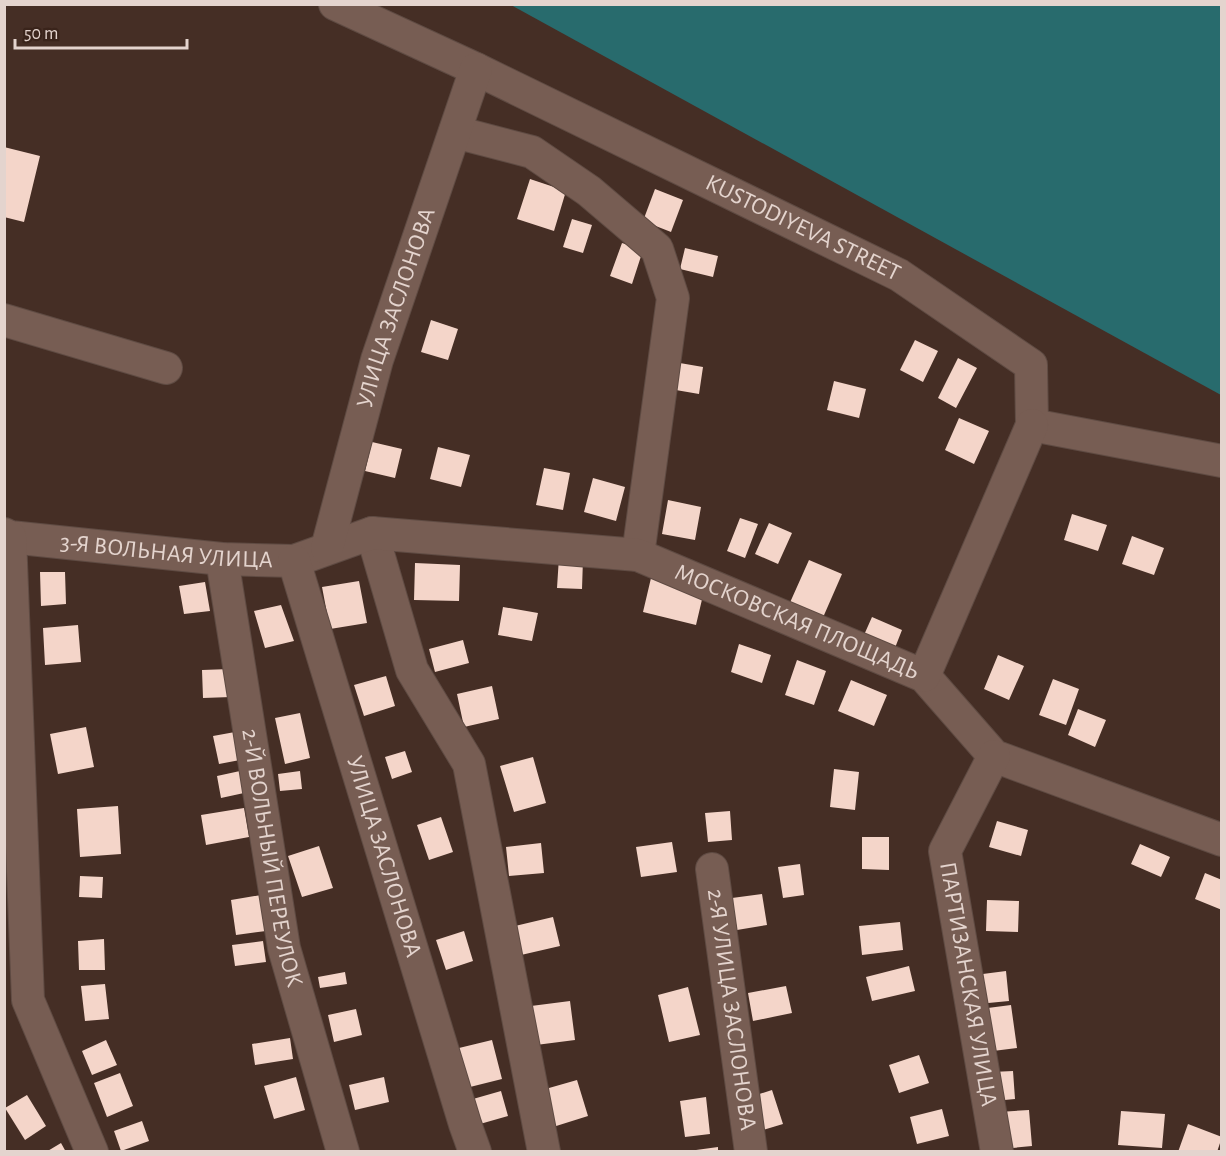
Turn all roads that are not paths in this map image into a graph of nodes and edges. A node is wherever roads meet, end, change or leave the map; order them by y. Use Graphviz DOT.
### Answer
graph roads {
  1 [pos="335,4"];
  2 [pos="476,69"];
  3 [pos="455,132"];
  4 [pos="4,320"];
  5 [pos="166,368"];
  6 [pos="1032,425"];
  7 [pos="1221,461"];
  8 [pos="372,533"];
  9 [pos="7,535"];
  10 [pos="327,548"];
  11 [pos="638,555"];
  12 [pos="222,559"];
  13 [pos="294,561"];
  14 [pos="924,676"];
  15 [pos="994,756"];
  16 [pos="1221,840"];
  17 [pos="712,869"];
  18 [pos="4,977"];
  19 [pos="28,1000"];
  20 [pos="92,1152"];
  21 [pos="343,1152"];
  22 [pos="475,1152"];
  23 [pos="544,1152"];
  24 [pos="751,1152"];
  25 [pos="997,1152"];
  1 -- 2 [label="street, KUSTODIYEVA STREET"];
  2 -- 3 [label="street, УЛИЦА ЗАСЛОНОВА"];
  2 -- 6 [label="street, KUSTODIYEVA STREET"];
  3 -- 10 [label="street, УЛИЦА ЗАСЛОНОВА"];
  3 -- 11 [label="street"];
  4 -- 5 [label="street"];
  6 -- 7 [label="street"];
  6 -- 14 [label="street"];
  8 -- 10 [label="street, МОСКОВСКАЯ ПЛОЩАДЬ"];
  8 -- 11 [label="street, МОСКОВСКАЯ ПЛОЩАДЬ"];
  8 -- 23 [label="street"];
  9 -- 12 [label="street, 3-Я ВОЛЬНАЯ УЛИЦА"];
  9 -- 19 [label="street"];
  10 -- 13 [label="street, 3-Я ВОЛЬНАЯ УЛИЦА"];
  11 -- 14 [label="street, МОСКОВСКАЯ ПЛОЩАДЬ"];
  12 -- 13 [label="street, 3-Я ВОЛЬНАЯ УЛИЦА"];
  12 -- 21 [label="street, 2-Й ВОЛЬНЫЙ ПЕРЕУЛОК"];
  13 -- 22 [label="street, УЛИЦА ЗАСЛОНОВА"];
  14 -- 15 [label="street, МОСКОВСКАЯ ПЛОЩАДЬ"];
  15 -- 16 [label="street, МОСКОВСКАЯ ПЛОЩАДЬ"];
  15 -- 25 [label="street, ПАРТИЗАНСКАЯ УЛИЦА"];
  17 -- 24 [label="street, 2-Я УЛИЦА ЗАСЛОНОВА"];
  18 -- 19 [label="street"];
  19 -- 20 [label="street"];
}
